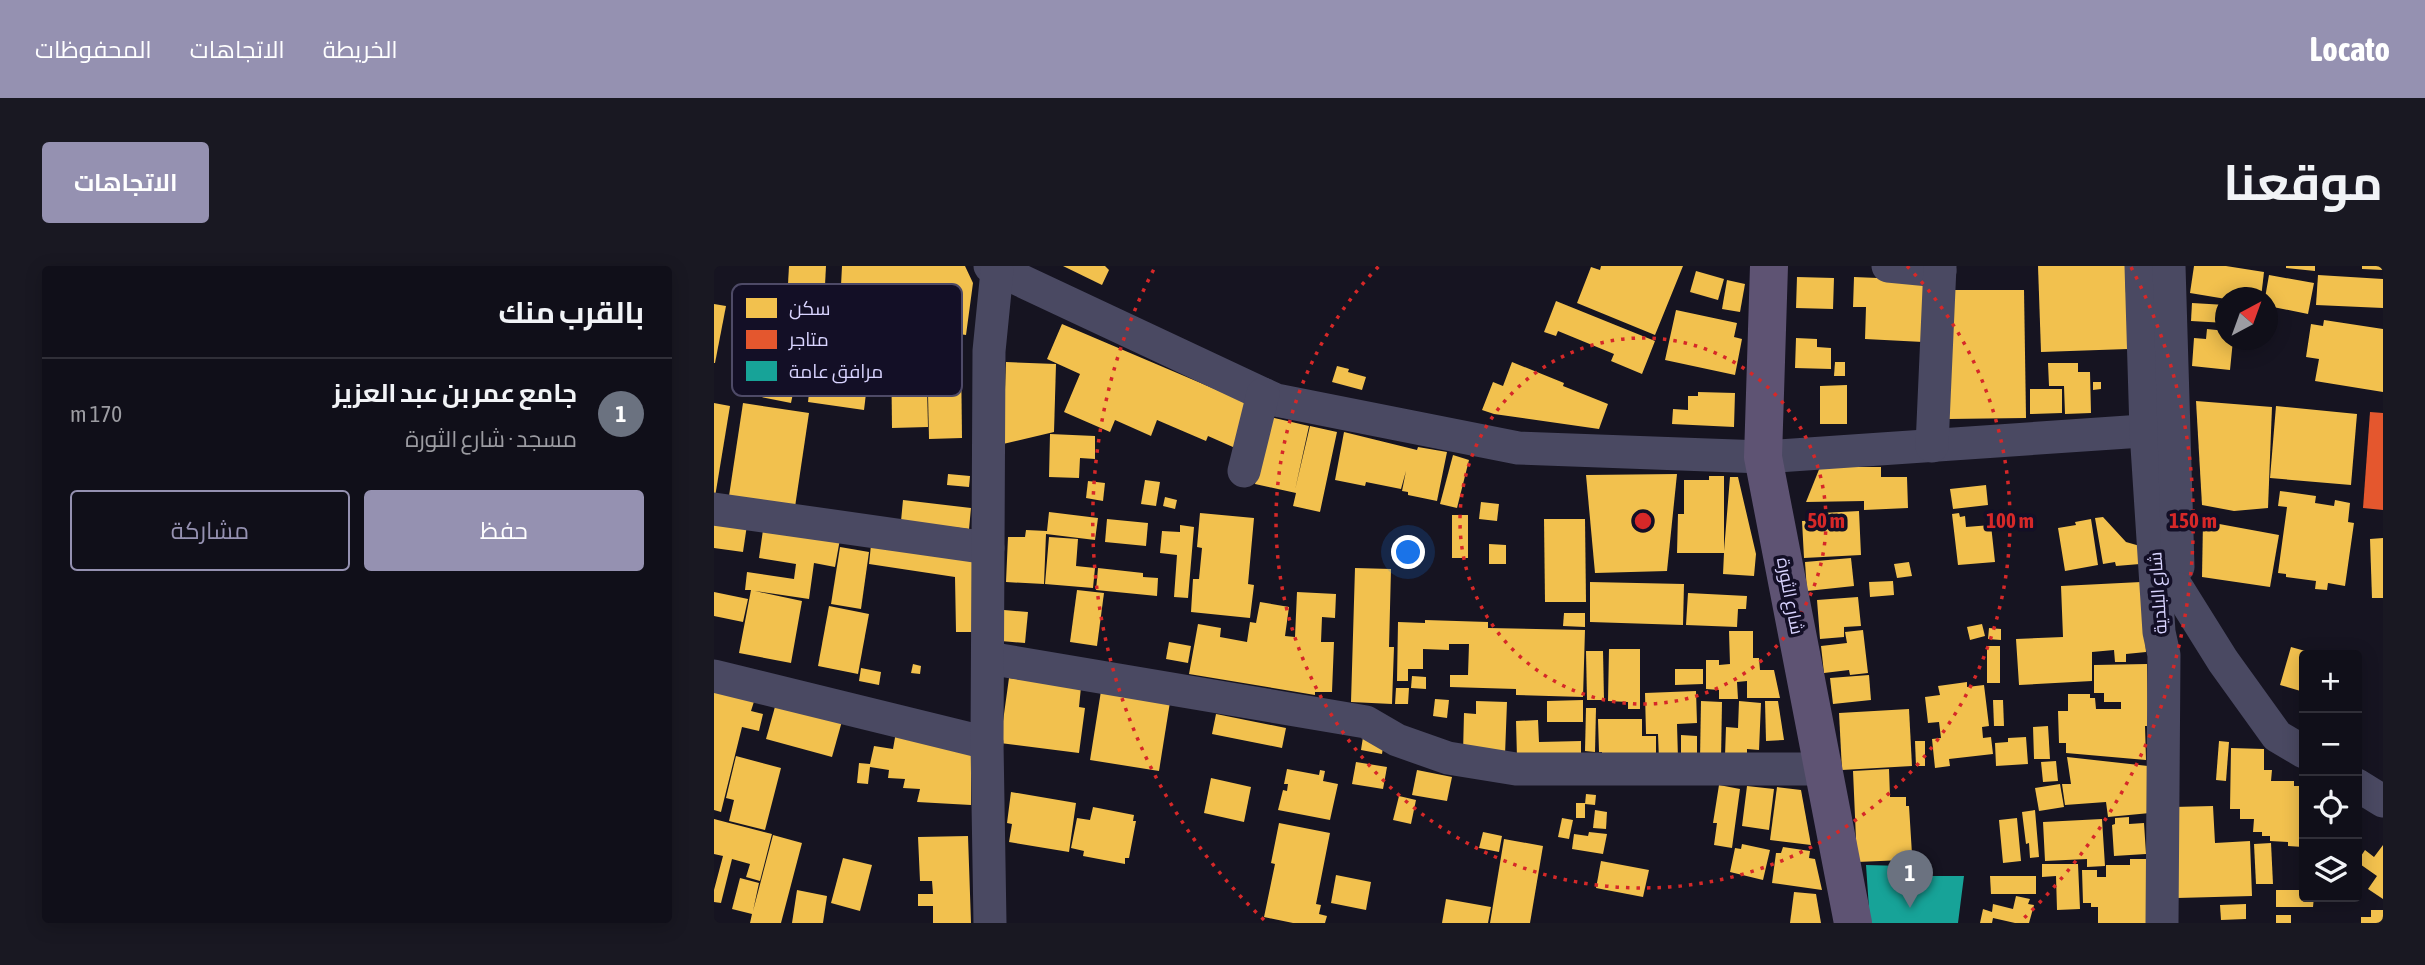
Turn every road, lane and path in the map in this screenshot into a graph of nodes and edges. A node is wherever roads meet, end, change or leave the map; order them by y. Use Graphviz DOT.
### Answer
graph roads {
  1 [pos="1769,266"];
  2 [pos="1888,266"];
  3 [pos="2141,266"];
  4 [pos="2169,266"];
  5 [pos="994,268"];
  6 [pos="1940,268"];
  7 [pos="1263,394"];
  8 [pos="2159,430"];
  9 [pos="1932,446"];
  10 [pos="1763,457"];
  11 [pos="1244,471"];
  12 [pos="714,509"];
  13 [pos="988,548"];
  14 [pos="2178,589"];
  15 [pos="2164,655"];
  16 [pos="988,658"];
  17 [pos="714,676"];
  18 [pos="987,743"];
  19 [pos="2299,749"];
  20 [pos="1824,769"];
  21 [pos="2362,788"];
  22 [pos="2383,801"];
  23 [pos="990,923"];
  24 [pos="1853,923"];
  25 [pos="2162,923"];
  1 -- 10 [label="main road, شارع الثورة"];
  2 -- 6 [label="street"];
  3 -- 8 [label="street, شارع البلدية"];
  4 -- 8 [label="street, شارع البلدية"];
  5 -- 7 [label="street"];
  5 -- 13 [label="street"];
  6 -- 9 [label="street"];
  7 -- 10 [label="street"];
  7 -- 11 [label="street"];
  8 -- 9 [label="street"];
  8 -- 14 [label="street, شارع البلدية"];
  8 -- 15 [label="street, شارع البلدية"];
  9 -- 10 [label="street"];
  10 -- 20 [label="main road, شارع الثورة"];
  12 -- 13 [label="street"];
  13 -- 16 [label="street"];
  14 -- 15 [label="street, شارع البلدية"];
  14 -- 19 [label="street"];
  15 -- 25 [label="street"];
  16 -- 18 [label="street"];
  16 -- 20 [label="street"];
  17 -- 18 [label="street"];
  18 -- 23 [label="street"];
  20 -- 24 [label="main road, شارع الثورة"];
  21 -- 22 [label="street"];
}
